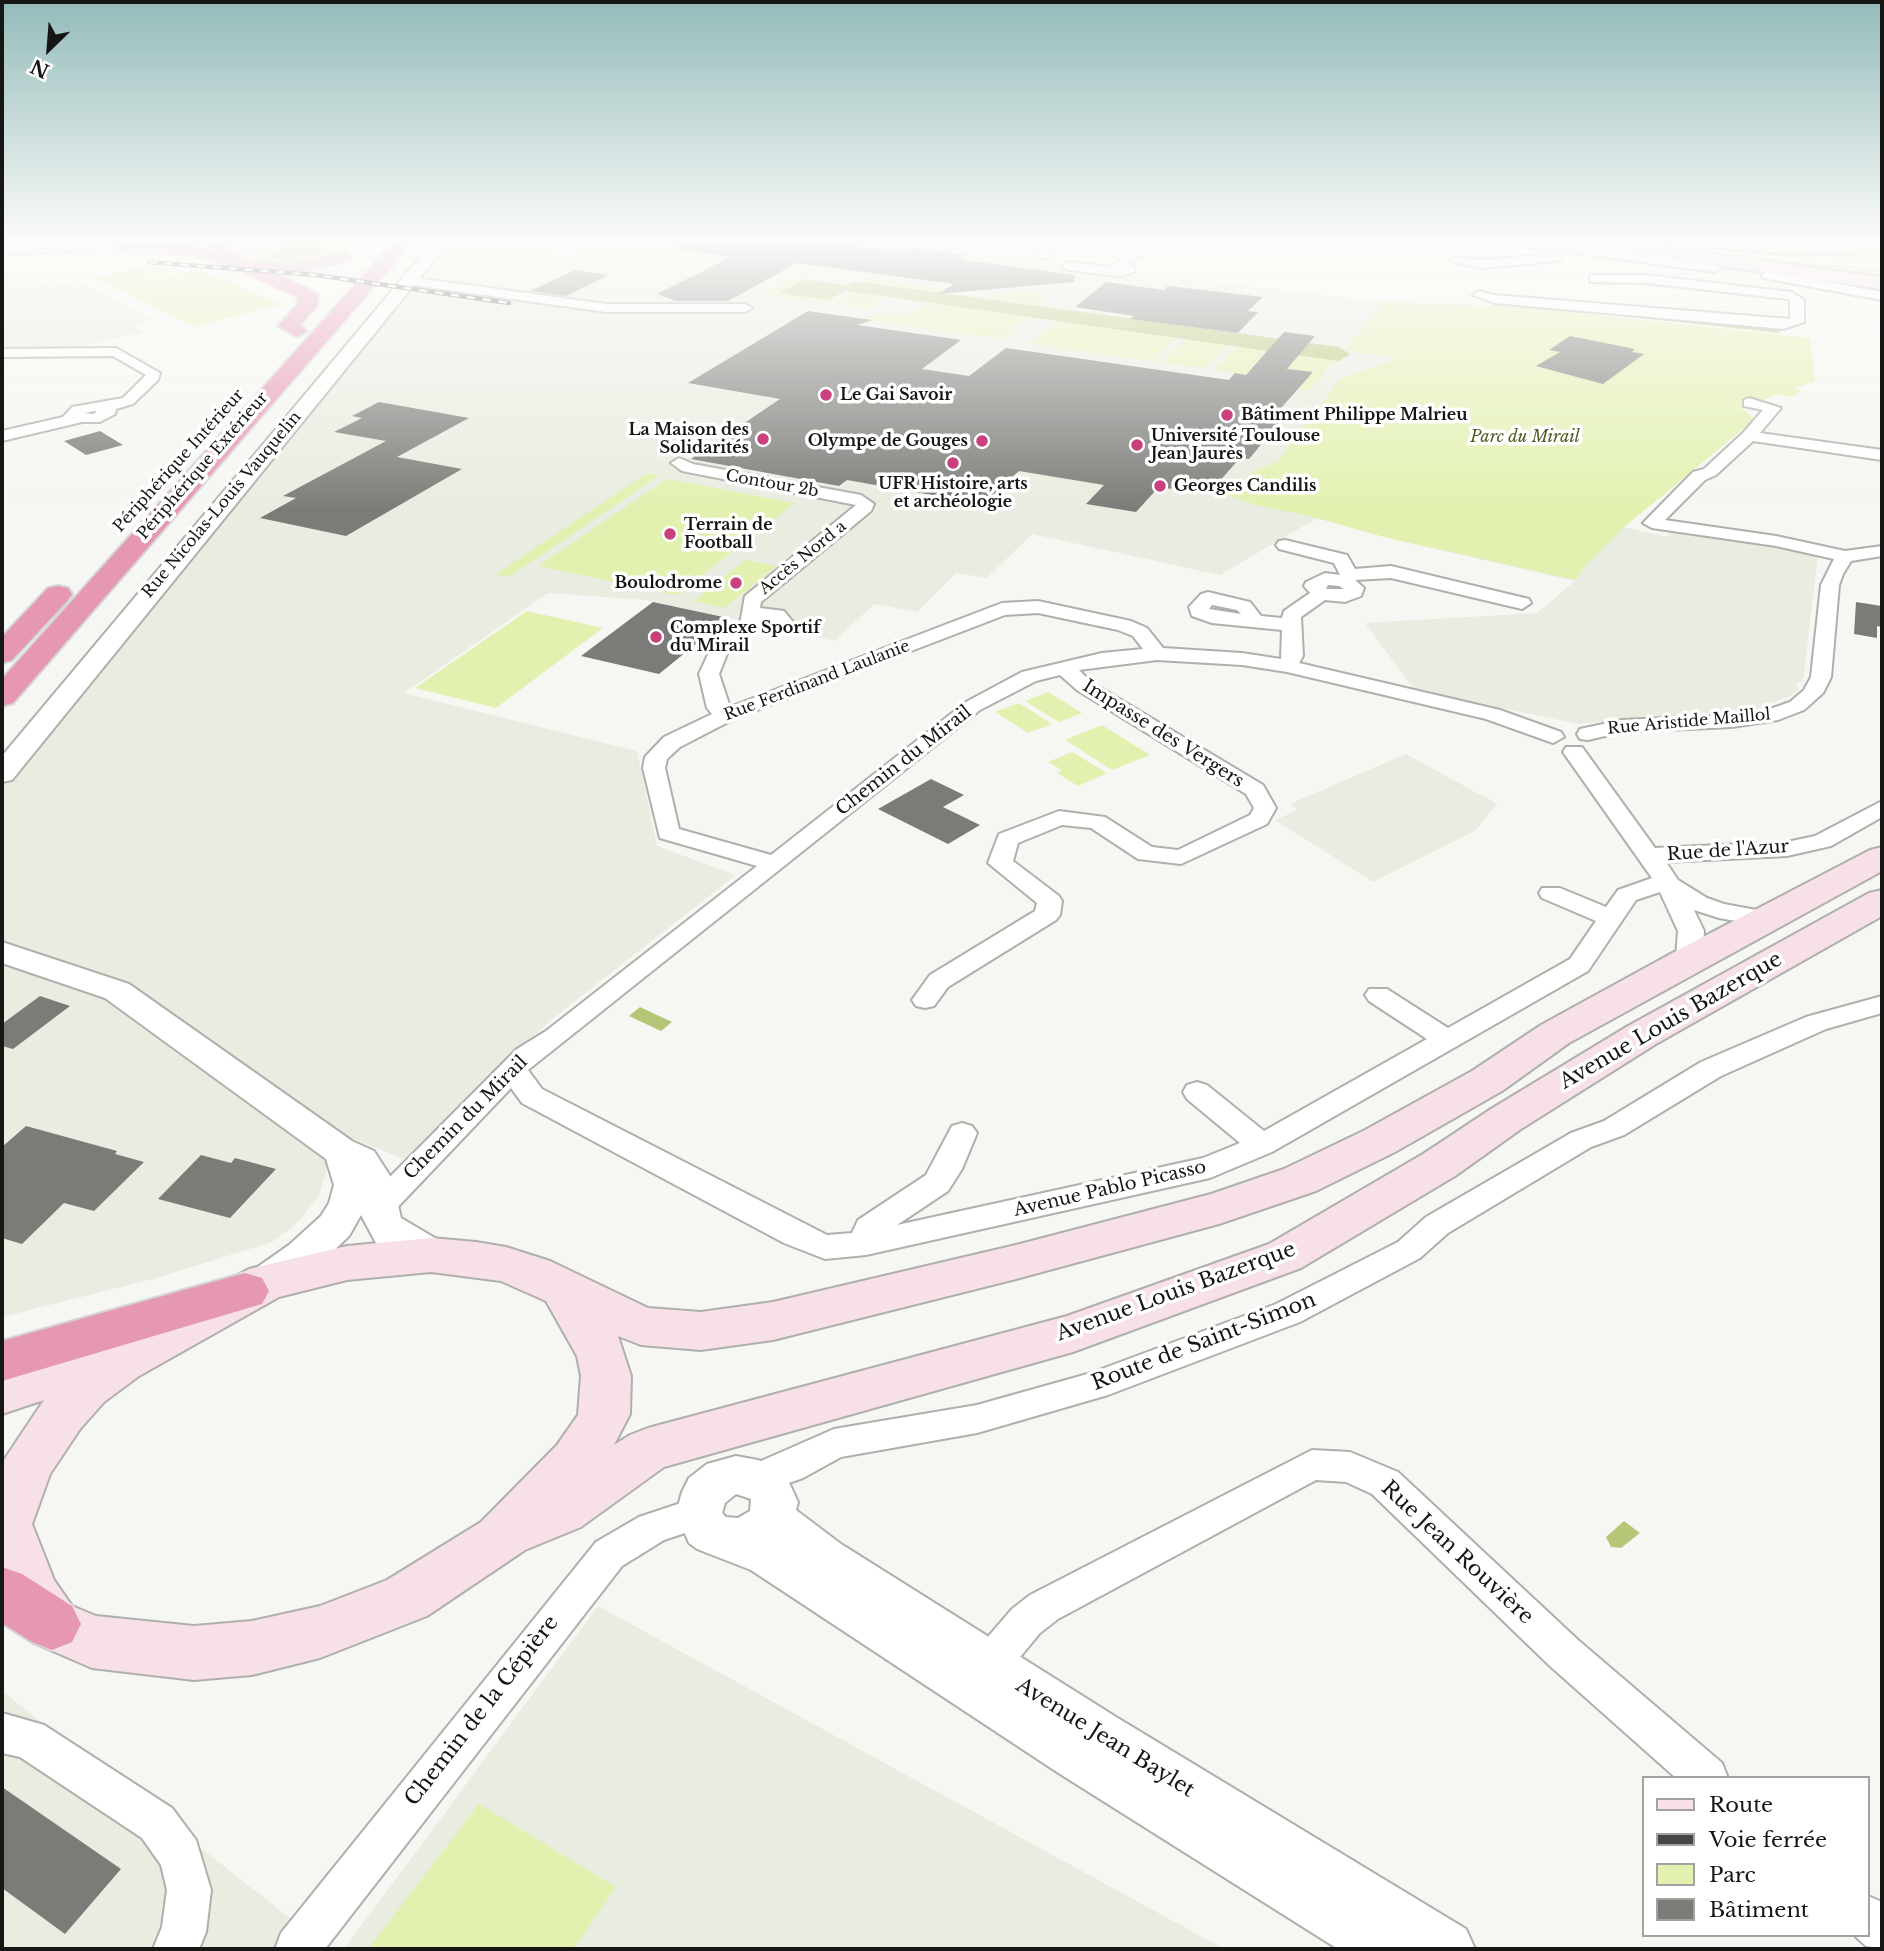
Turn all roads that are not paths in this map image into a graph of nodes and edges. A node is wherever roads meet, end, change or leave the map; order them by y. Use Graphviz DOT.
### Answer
graph roads {
  1 [pos="293,329"];
  2 [pos="326,329"];
  3 [pos="341,329"];
  4 [pos="369,329"];
  5 [pos="297,331"];
  6 [pos="2,353"];
  7 [pos="1749,403"];
  8 [pos="2,436"];
  9 [pos="1749,436"];
  10 [pos="223,444"];
  11 [pos="1882,455"];
  12 [pos="679,463"];
  13 [pos="865,504"];
  14 [pos="106,541"];
  15 [pos="1285,545"];
  16 [pos="1882,551"];
  17 [pos="1845,556"];
  18 [pos="1346,578"];
  19 [pos="70,581"];
  20 [pos="1522,603"];
  21 [pos="1253,621"];
  22 [pos="1291,625"];
  23 [pos="2,654"];
  24 [pos="1157,654"];
  25 [pos="1287,666"];
  26 [pos="1063,667"];
  27 [pos="2,697"];
  28 [pos="727,715"];
  29 [pos="1581,743"];
  30 [pos="2,774"];
  31 [pos="1882,808"];
  32 [pos="1648,856"];
  33 [pos="1882,857"];
  34 [pos="774,863"];
  35 [pos="1669,884"];
  36 [pos="1551,893"];
  37 [pos="1873,910"];
  38 [pos="1610,918"];
  39 [pos="1764,918"];
  40 [pos="2,952"];
  41 [pos="1689,959"];
  42 [pos="1378,995"];
  43 [pos="925,1000"];
  44 [pos="1882,1004"];
  45 [pos="1448,1040"];
  46 [pos="513,1070"];
  47 [pos="1197,1092"];
  48 [pos="962,1133"];
  49 [pos="1262,1145"];
  50 [pos="339,1150"];
  51 [pos="937,1183"];
  52 [pos="381,1205"];
  53 [pos="951,1226"];
  54 [pos="866,1244"];
  55 [pos="430,1255"];
  56 [pos="564,1291"];
  57 [pos="242,1294"];
  58 [pos="2,1362"];
  59 [pos="2,1394"];
  60 [pos="741,1512"];
  61 [pos="4,1522"];
  62 [pos="500,1539"];
  63 [pos="2,1592"];
  64 [pos="52,1625"];
  65 [pos="980,1676"];
  66 [pos="2,1733"];
  67 [pos="1705,1776"];
  68 [pos="1882,1940"];
  69 [pos="175,1949"];
  70 [pos="297,1949"];
  71 [pos="1390,1949"];
  72 [pos="1446,1949"];
  73 [pos="1872,1949"];
  1 -- 5 [label="highway"];
  2 -- 10 [label="highway, Périphérique Extérieur"];
  3 -- 10 [label="highway"];
  4 -- 30 [label="street, Rue Nicolas-Louis Vauquelin"];
  5 -- 14 [label="highway, Périphérique Intérieur"];
  6 -- 8 [label="street"];
  7 -- 9 [label="street"];
  9 -- 11 [label="street"];
  9 -- 17 [label="street"];
  10 -- 27 [label="highway, Périphérique Extérieur"];
  12 -- 13 [label="street, Contour 2b"];
  13 -- 28 [label="street, Accès Nord a"];
  15 -- 18 [label="street"];
  16 -- 17 [label="street"];
  17 -- 29 [label="street, Rue Aristide Maillol"];
  18 -- 20 [label="street"];
  18 -- 22 [label="street"];
  19 -- 23 [label="highway"];
  21 -- 22 [label="street"];
  22 -- 25 [label="street"];
  24 -- 25 [label="street, Chemin du Mirail"];
  24 -- 26 [label="street, Chemin du Mirail"];
  24 -- 28 [label="street, Rue Ferdinand Laulanie"];
  25 -- 29 [label="street, Chemin du Mirail"];
  26 -- 34 [label="street, Chemin du Mirail"];
  26 -- 43 [label="street, Impasse des Vergers"];
  28 -- 34 [label="street, Rue Ferdinand Laulanie"];
  29 -- 32 [label="street"];
  31 -- 32 [label="street, Rue de l'Azur"];
  32 -- 35 [label="street"];
  33 -- 39 [label="main road"];
  34 -- 46 [label="street, Chemin du Mirail"];
  35 -- 38 [label="street, Avenue Pablo Picasso"];
  35 -- 39 [label="street"];
  35 -- 41 [label="street"];
  36 -- 38 [label="street"];
  37 -- 62 [label="main road, Avenue Louis Bazerque"];
  38 -- 45 [label="street, Avenue Pablo Picasso"];
  39 -- 41 [label="main road"];
  40 -- 50 [label="street"];
  41 -- 56 [label="main road"];
  42 -- 45 [label="street"];
  44 -- 60 [label="street, Route de Saint-Simon"];
  45 -- 49 [label="street, Avenue Pablo Picasso"];
  46 -- 52 [label="street, Chemin du Mirail"];
  46 -- 54 [label="street, Avenue Pablo Picasso"];
  47 -- 49 [label="street"];
  48 -- 51 [label="street"];
  49 -- 53 [label="street, Avenue Pablo Picasso"];
  50 -- 52 [label="street"];
  50 -- 57 [label="street"];
  51 -- 53 [label="street"];
  51 -- 54 [label="street"];
  52 -- 55 [label="street"];
  53 -- 54 [label="street, Avenue Pablo Picasso"];
  55 -- 56 [label="main road"];
  55 -- 57 [label="main road"];
  56 -- 62 [label="main road"];
  57 -- 58 [label="highway"];
  57 -- 59 [label="main road"];
  57 -- 61 [label="main road"];
  60 -- 65 [label="street, Avenue Jean Baylet"];
  60 -- 70 [label="street, Chemin de la Cépière"];
  61 -- 64 [label="main road"];
  62 -- 64 [label="main road"];
  63 -- 64 [label="highway"];
  65 -- 67 [label="street, Rue Jean Rouvière"];
  65 -- 71 [label="street, Avenue Jean Baylet"];
  65 -- 72 [label="street, Avenue Jean Baylet"];
  66 -- 69 [label="street"];
  68 -- 73 [label="street"];
}
